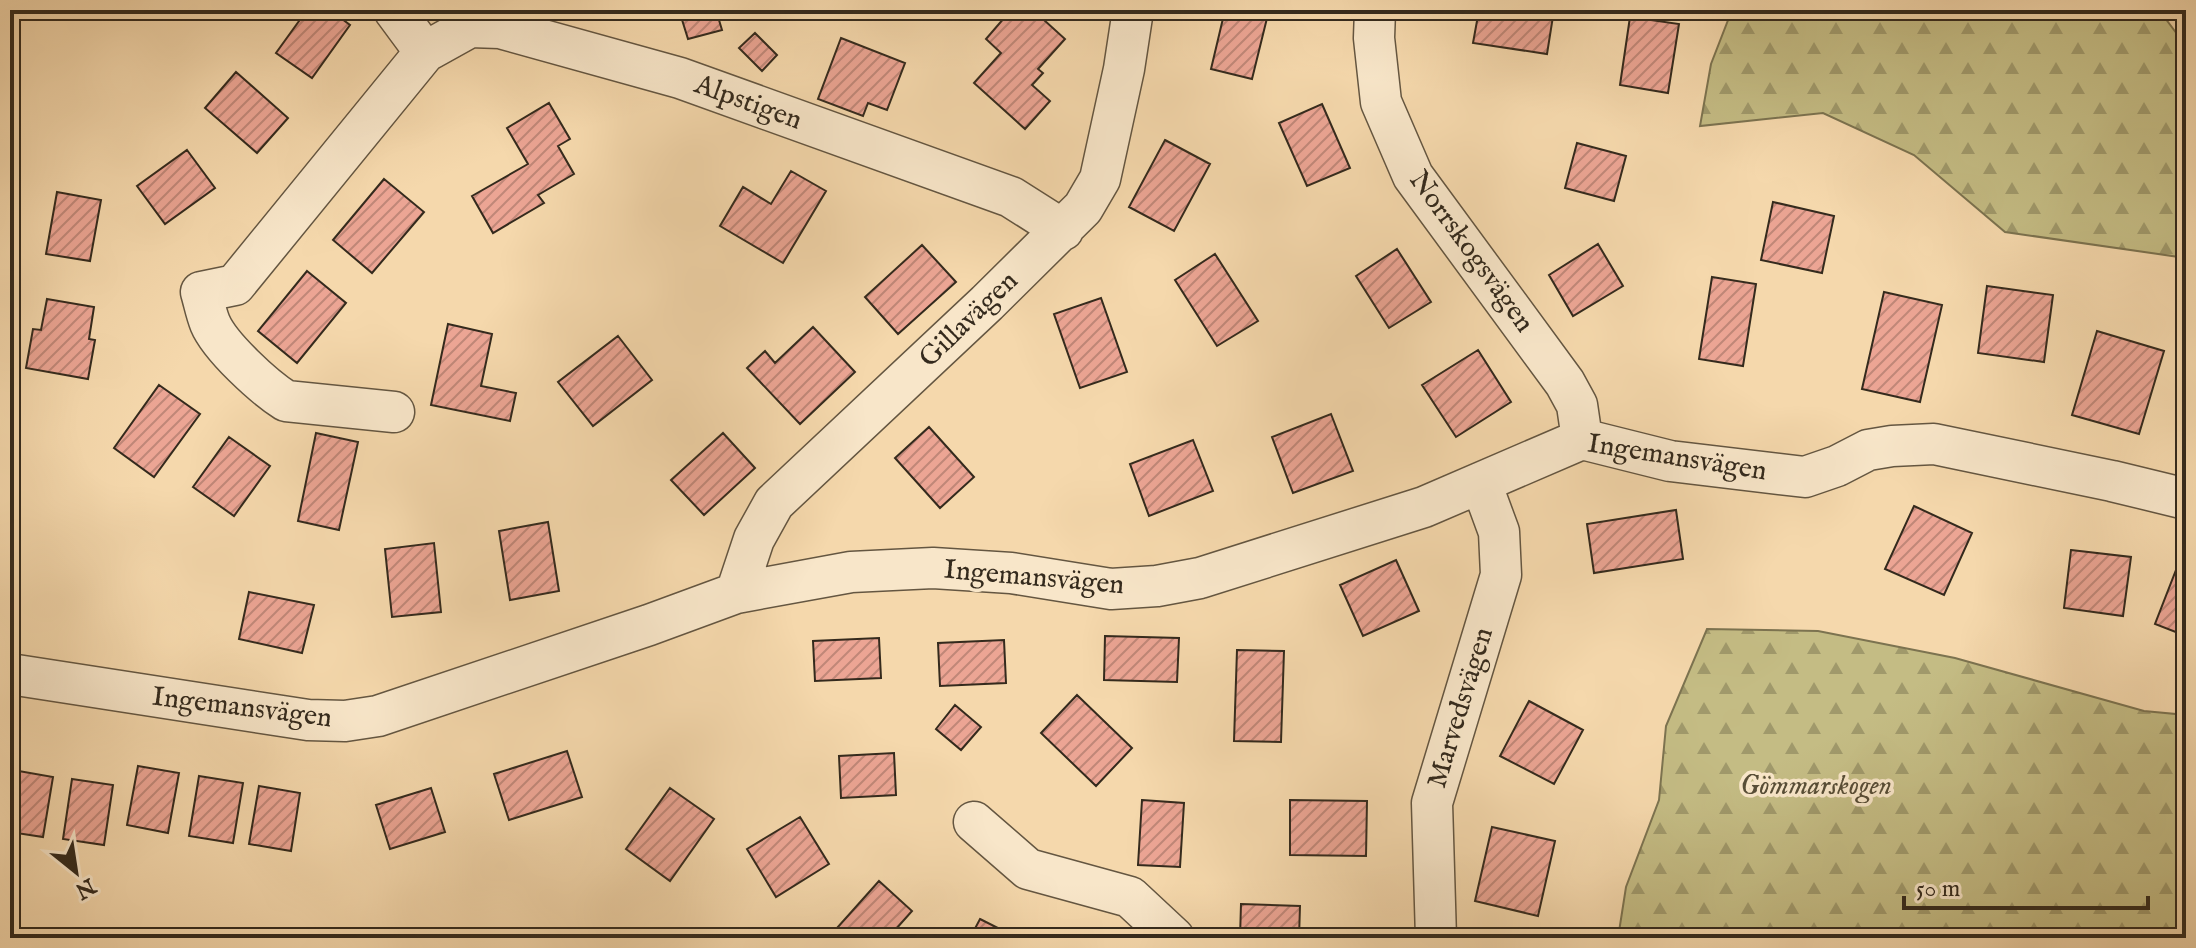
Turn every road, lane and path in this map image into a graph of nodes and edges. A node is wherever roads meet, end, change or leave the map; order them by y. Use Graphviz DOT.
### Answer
graph roads {
  1 [pos="394,10"];
  2 [pos="1133,10"];
  3 [pos="1375,10"];
  4 [pos="425,52"];
  5 [pos="1063,230"];
  6 [pos="394,412"];
  7 [pos="1582,439"];
  8 [pos="1481,483"];
  9 [pos="2186,499"];
  10 [pos="736,593"];
  11 [pos="10,674"];
  12 [pos="974,822"];
  13 [pos="1174,938"];
  14 [pos="1436,938"];
  1 -- 4 [label="street"];
  2 -- 5 [label="street, Gillavägen"];
  3 -- 7 [label="street, Norrskogsvägen"];
  4 -- 5 [label="street, Alpstigen"];
  4 -- 6 [label="street, Alpstigen"];
  5 -- 10 [label="street, Gillavägen"];
  7 -- 8 [label="street, Ingemansvägen"];
  7 -- 9 [label="street, Ingemansvägen"];
  8 -- 10 [label="street, Ingemansvägen"];
  8 -- 14 [label="street, Marvedsvägen"];
  10 -- 11 [label="street, Ingemansvägen"];
  12 -- 13 [label="street"];
}
